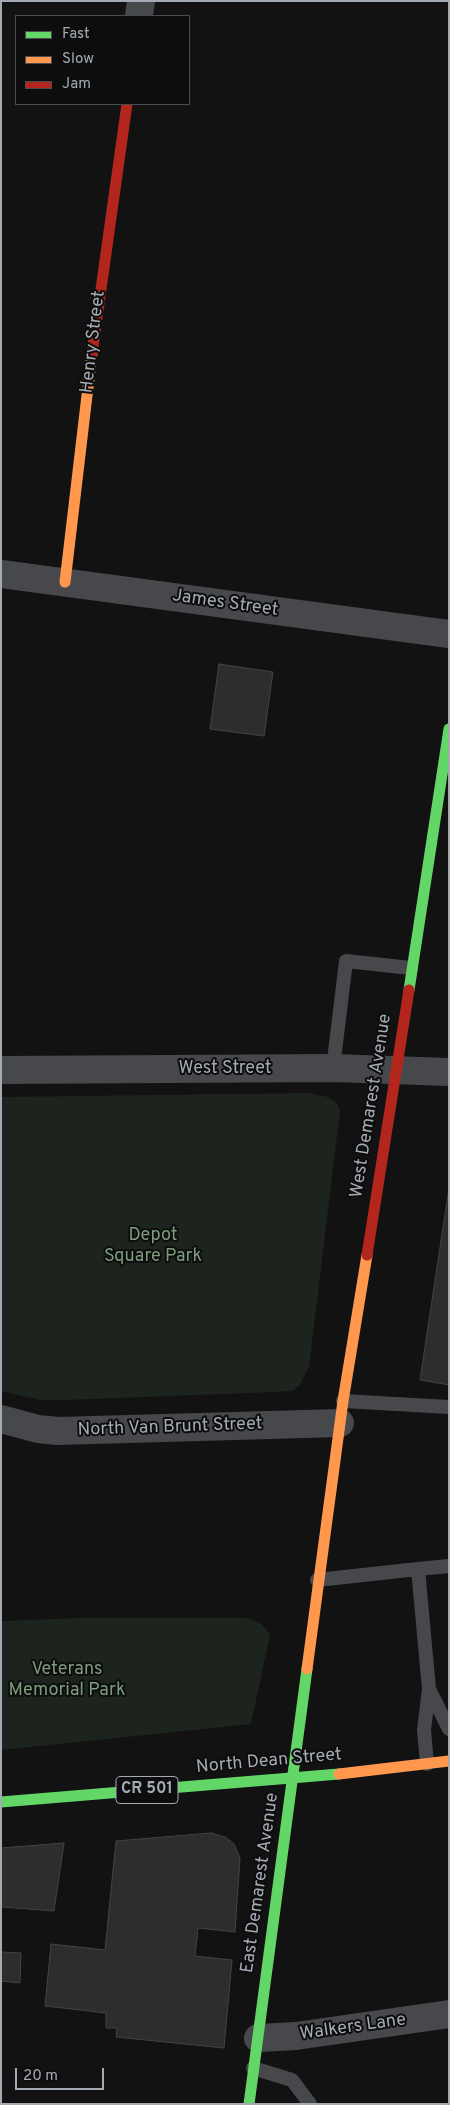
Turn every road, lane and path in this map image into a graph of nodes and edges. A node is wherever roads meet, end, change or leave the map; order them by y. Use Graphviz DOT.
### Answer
graph roads {
  1 [pos="141,1"];
  2 [pos="139,15"];
  3 [pos="127,105"];
  4 [pos="1,574"];
  5 [pos="65,582"];
  6 [pos="449,634"];
  7 [pos="449,729"];
  8 [pos="444,794"];
  9 [pos="411,968"];
  10 [pos="333,1068"];
  11 [pos="1,1070"];
  12 [pos="397,1070"];
  13 [pos="449,1072"];
  14 [pos="449,1407"];
  15 [pos="341,1412"];
  16 [pos="1,1420"];
  17 [pos="331,1489"];
  18 [pos="449,1566"];
  19 [pos="418,1569"];
  20 [pos="317,1580"];
  21 [pos="429,1689"];
  22 [pos="449,1729"];
  23 [pos="449,1761"];
  24 [pos="427,1764"];
  25 [pos="293,1779"];
  26 [pos="1,1802"];
  27 [pos="449,2014"];
  28 [pos="258,2038"];
  29 [pos="253,2068"];
  30 [pos="249,2104"];
  31 [pos="310,2104"];
  1 -- 2 [label="street"];
  3 -- 5 [label="street, Henry Street"];
  4 -- 5 [label="street, James Street"];
  5 -- 6 [label="street, James Street"];
  7 -- 8 [label="street, West Demarest Avenue"];
  8 -- 9 [label="street, West Demarest Avenue"];
  9 -- 10 [label="lane"];
  9 -- 12 [label="street, West Demarest Avenue"];
  10 -- 11 [label="street, West Street"];
  10 -- 12 [label="street, West Street"];
  12 -- 13 [label="street, West Street"];
  12 -- 15 [label="street, West Demarest Avenue"];
  14 -- 15 [label="lane"];
  15 -- 16 [label="street, North Van Brunt Street"];
  15 -- 17 [label="street, West Demarest Avenue"];
  17 -- 20 [label="street, East Demarest Avenue"];
  18 -- 19 [label="lane"];
  19 -- 20 [label="lane"];
  19 -- 21 [label="lane"];
  20 -- 25 [label="street, East Demarest Avenue"];
  21 -- 22 [label="lane"];
  21 -- 24 [label="lane"];
  23 -- 24 [label="street, North Dean Street / CR 501"];
  24 -- 25 [label="street, North Dean Street / CR 501"];
  25 -- 26 [label="street, North Dean Street / CR 501"];
  25 -- 28 [label="street, East Demarest Avenue"];
  27 -- 28 [label="street, Walkers Lane"];
  28 -- 29 [label="street, East Demarest Avenue"];
  29 -- 30 [label="street, East Demarest Avenue"];
  29 -- 31 [label="lane"];
}
